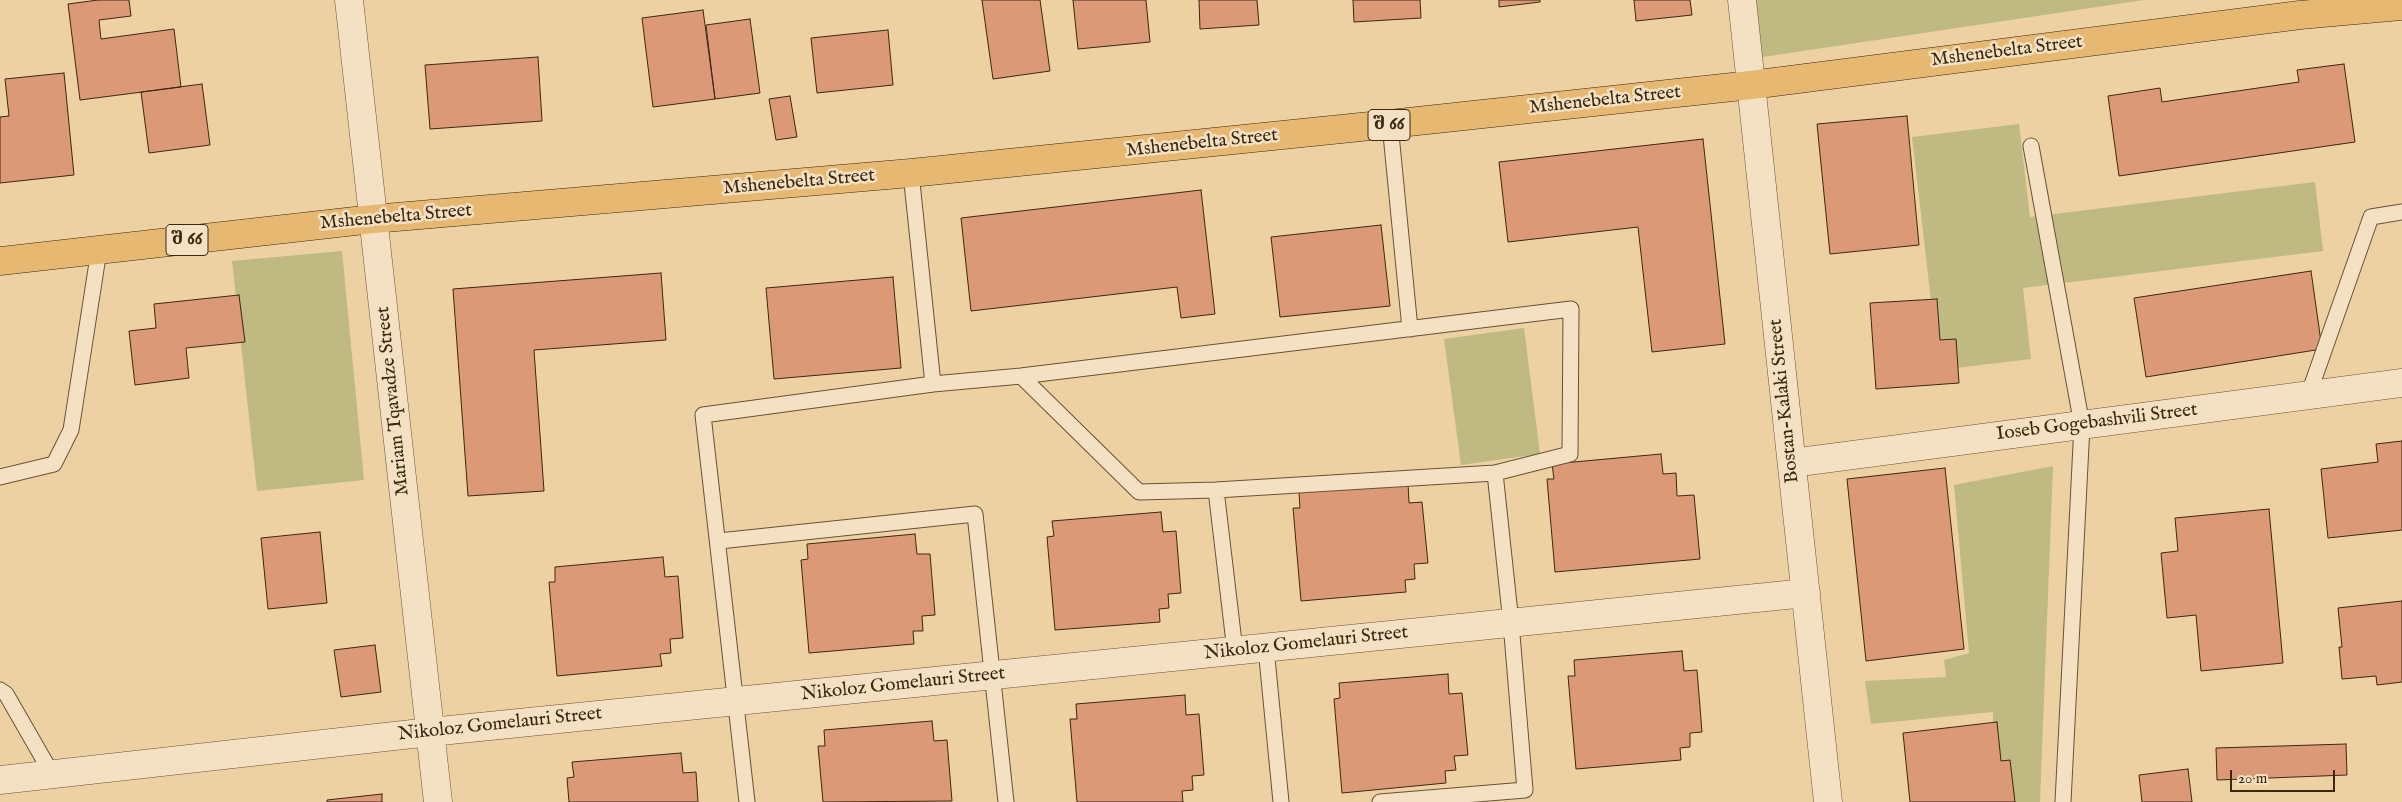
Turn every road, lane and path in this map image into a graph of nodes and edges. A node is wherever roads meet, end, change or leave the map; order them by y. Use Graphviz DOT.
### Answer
graph roads {
  1 [pos="349,0"];
  2 [pos="1742,0"];
  3 [pos="2402,6"];
  4 [pos="2299,8"];
  5 [pos="1751,85"];
  6 [pos="1390,124"];
  7 [pos="2031,146"];
  8 [pos="912,173"];
  9 [pos="2402,212"];
  10 [pos="373,219"];
  11 [pos="99,250"];
  12 [pos="0,260"];
  13 [pos="1410,328"];
  14 [pos="1021,376"];
  15 [pos="933,384"];
  16 [pos="2402,384"];
  17 [pos="2308,396"];
  18 [pos="2082,425"];
  19 [pos="1792,463"];
  20 [pos="1495,473"];
  21 [pos="0,477"];
  22 [pos="1216,490"];
  23 [pos="719,541"];
  24 [pos="1806,593"];
  25 [pos="1512,623"];
  26 [pos="1266,648"];
  27 [pos="1235,651"];
  28 [pos="992,676"];
  29 [pos="0,690"];
  30 [pos="737,702"];
  31 [pos="430,732"];
  32 [pos="52,774"];
  33 [pos="0,780"];
  34 [pos="1526,796"];
  35 [pos="438,802"];
  36 [pos="747,802"];
  37 [pos="1006,802"];
  38 [pos="1281,802"];
  39 [pos="1380,802"];
  40 [pos="1828,802"];
  41 [pos="2064,802"];
  1 -- 10 [label="street, Mariam Tqavadze Street"];
  2 -- 5 [label="street, Bostan-Kalaki Street"];
  3 -- 4 [label="main road, Mshenebelta Street / შ 66"];
  4 -- 5 [label="main road, Mshenebelta Street / შ 66"];
  5 -- 6 [label="main road, Mshenebelta Street / შ 66"];
  5 -- 19 [label="street, Bostan-Kalaki Street"];
  6 -- 8 [label="main road, Mshenebelta Street / შ 66"];
  6 -- 13 [label="lane"];
  7 -- 18 [label="lane"];
  8 -- 10 [label="main road, Mshenebelta Street / შ 66"];
  8 -- 15 [label="lane"];
  9 -- 17 [label="lane"];
  10 -- 11 [label="main road, Mshenebelta Street / შ 66"];
  10 -- 31 [label="street, Mariam Tqavadze Street"];
  11 -- 12 [label="main road, Mshenebelta Street / შ 66"];
  11 -- 21 [label="lane"];
  13 -- 14 [label="lane"];
  13 -- 20 [label="lane"];
  14 -- 15 [label="lane"];
  14 -- 22 [label="lane"];
  15 -- 23 [label="lane"];
  16 -- 17 [label="street, Ioseb Gogebashvili Street"];
  17 -- 18 [label="street, Ioseb Gogebashvili Street"];
  18 -- 19 [label="street, Ioseb Gogebashvili Street"];
  18 -- 41 [label="lane"];
  19 -- 24 [label="street, Bostan-Kalaki Street"];
  20 -- 22 [label="lane"];
  20 -- 25 [label="lane"];
  22 -- 27 [label="lane"];
  23 -- 28 [label="lane"];
  23 -- 30 [label="lane"];
  24 -- 25 [label="street, Nikoloz Gomelauri Street"];
  24 -- 40 [label="street, Bostan-Kalaki Street"];
  25 -- 26 [label="street, Nikoloz Gomelauri Street"];
  25 -- 34 [label="lane"];
  26 -- 27 [label="street, Nikoloz Gomelauri Street"];
  26 -- 38 [label="lane"];
  27 -- 28 [label="street, Nikoloz Gomelauri Street"];
  28 -- 30 [label="street, Nikoloz Gomelauri Street"];
  28 -- 37 [label="lane"];
  29 -- 32 [label="lane"];
  30 -- 31 [label="street, Nikoloz Gomelauri Street"];
  30 -- 36 [label="lane"];
  31 -- 32 [label="street, Nikoloz Gomelauri Street"];
  31 -- 35 [label="street, Mariam Tqavadze Street"];
  32 -- 33 [label="street, Nikoloz Gomelauri Street"];
  34 -- 39 [label="lane"];
}
